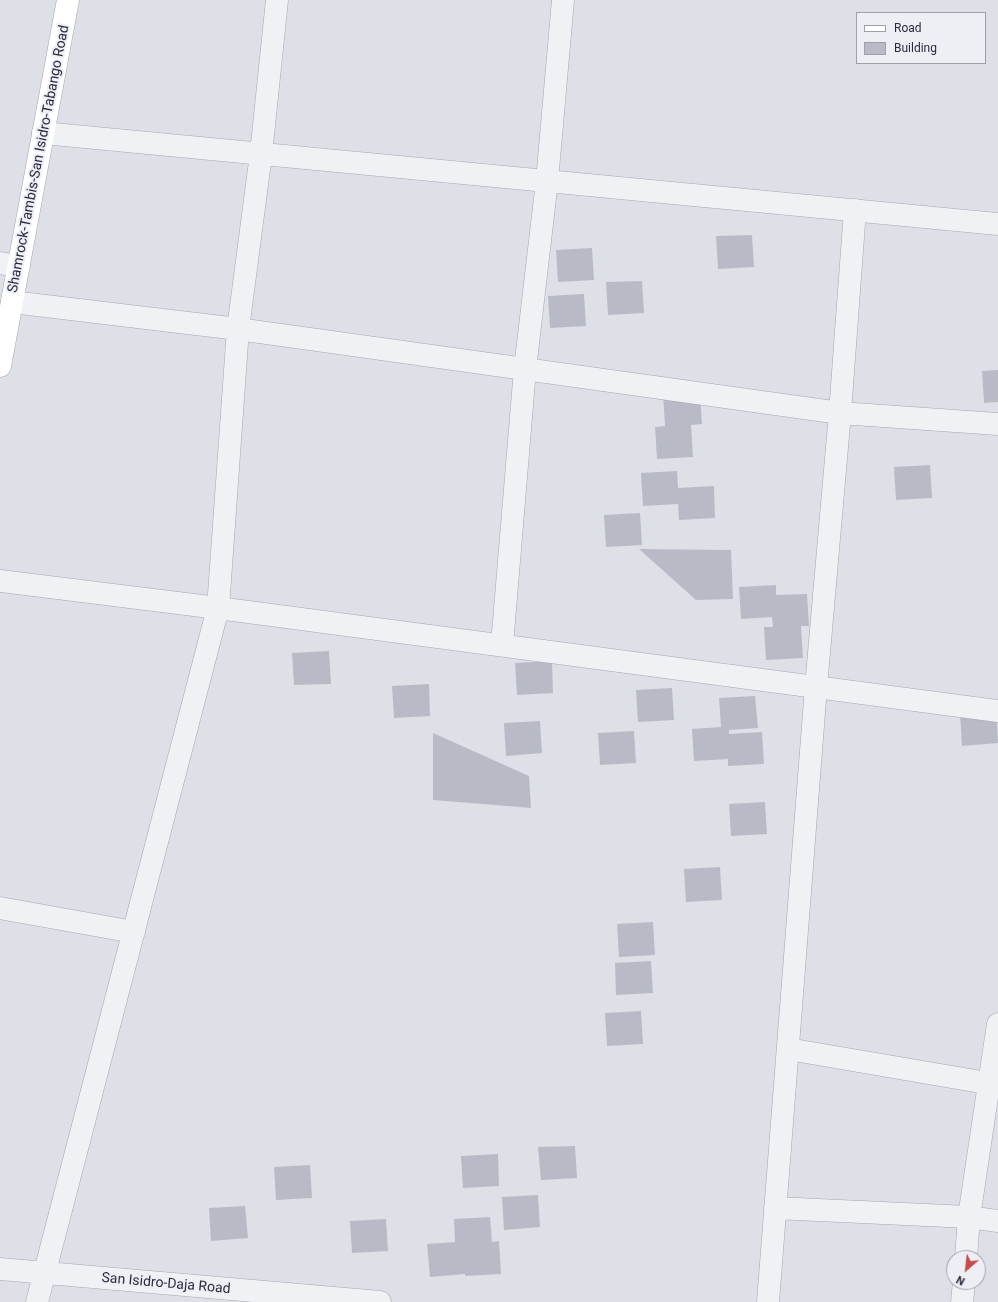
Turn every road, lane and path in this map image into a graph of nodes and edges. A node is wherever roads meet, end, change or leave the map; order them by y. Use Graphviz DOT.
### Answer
graph roads {
  1 [pos="68,0"];
  2 [pos="277,0"];
  3 [pos="563,0"];
  4 [pos="44,133"];
  5 [pos="261,154"];
  6 [pos="547,181"];
  7 [pos="855,210"];
  8 [pos="998,224"];
  9 [pos="9,264"];
  10 [pos="12,302"];
  11 [pos="238,329"];
  12 [pos="0,366"];
  13 [pos="525,370"];
  14 [pos="840,413"];
  15 [pos="998,424"];
  16 [pos="0,581"];
  17 [pos="218,608"];
  18 [pos="502,645"];
  19 [pos="816,687"];
  20 [pos="998,711"];
  21 [pos="0,908"];
  22 [pos="134,932"];
  23 [pos="998,1024"];
  24 [pos="788,1049"];
  25 [pos="993,1084"];
  26 [pos="775,1208"];
  27 [pos="969,1217"];
  28 [pos="998,1221"];
  29 [pos="967,1250"];
  30 [pos="0,1270"];
  31 [pos="45,1274"];
  32 [pos="963,1290"];
  33 [pos="37,1302"];
  34 [pos="380,1302"];
  35 [pos="768,1302"];
  36 [pos="962,1302"];
  1 -- 4 [label="main road, Shamrock-Tambis-San Isidro-Tabango Road"];
  2 -- 5 [label="street"];
  3 -- 6 [label="street"];
  4 -- 5 [label="street"];
  4 -- 9 [label="main road, Shamrock-Tambis-San Isidro-Tabango Road"];
  5 -- 6 [label="street"];
  5 -- 11 [label="street"];
  6 -- 7 [label="street"];
  6 -- 13 [label="street"];
  7 -- 8 [label="street"];
  7 -- 14 [label="street"];
  9 -- 10 [label="main road, Shamrock-Tambis-San Isidro-Tabango Road"];
  10 -- 11 [label="street"];
  10 -- 12 [label="main road, Shamrock-Tambis-San Isidro-Tabango Road"];
  11 -- 13 [label="street"];
  11 -- 17 [label="street"];
  13 -- 14 [label="street"];
  13 -- 18 [label="street"];
  14 -- 15 [label="street"];
  14 -- 19 [label="street"];
  16 -- 17 [label="street"];
  17 -- 18 [label="street"];
  17 -- 22 [label="street"];
  18 -- 19 [label="street"];
  19 -- 20 [label="street"];
  19 -- 24 [label="street"];
  21 -- 22 [label="street"];
  22 -- 31 [label="street"];
  23 -- 25 [label="street"];
  24 -- 25 [label="street"];
  24 -- 26 [label="street"];
  25 -- 27 [label="street"];
  26 -- 27 [label="street"];
  26 -- 35 [label="street"];
  27 -- 28 [label="street"];
  27 -- 29 [label="street"];
  30 -- 31 [label="street, San Isidro-Daja Road"];
  31 -- 33 [label="street"];
  31 -- 34 [label="street, San Isidro-Daja Road"];
  32 -- 36 [label="street"];
}
